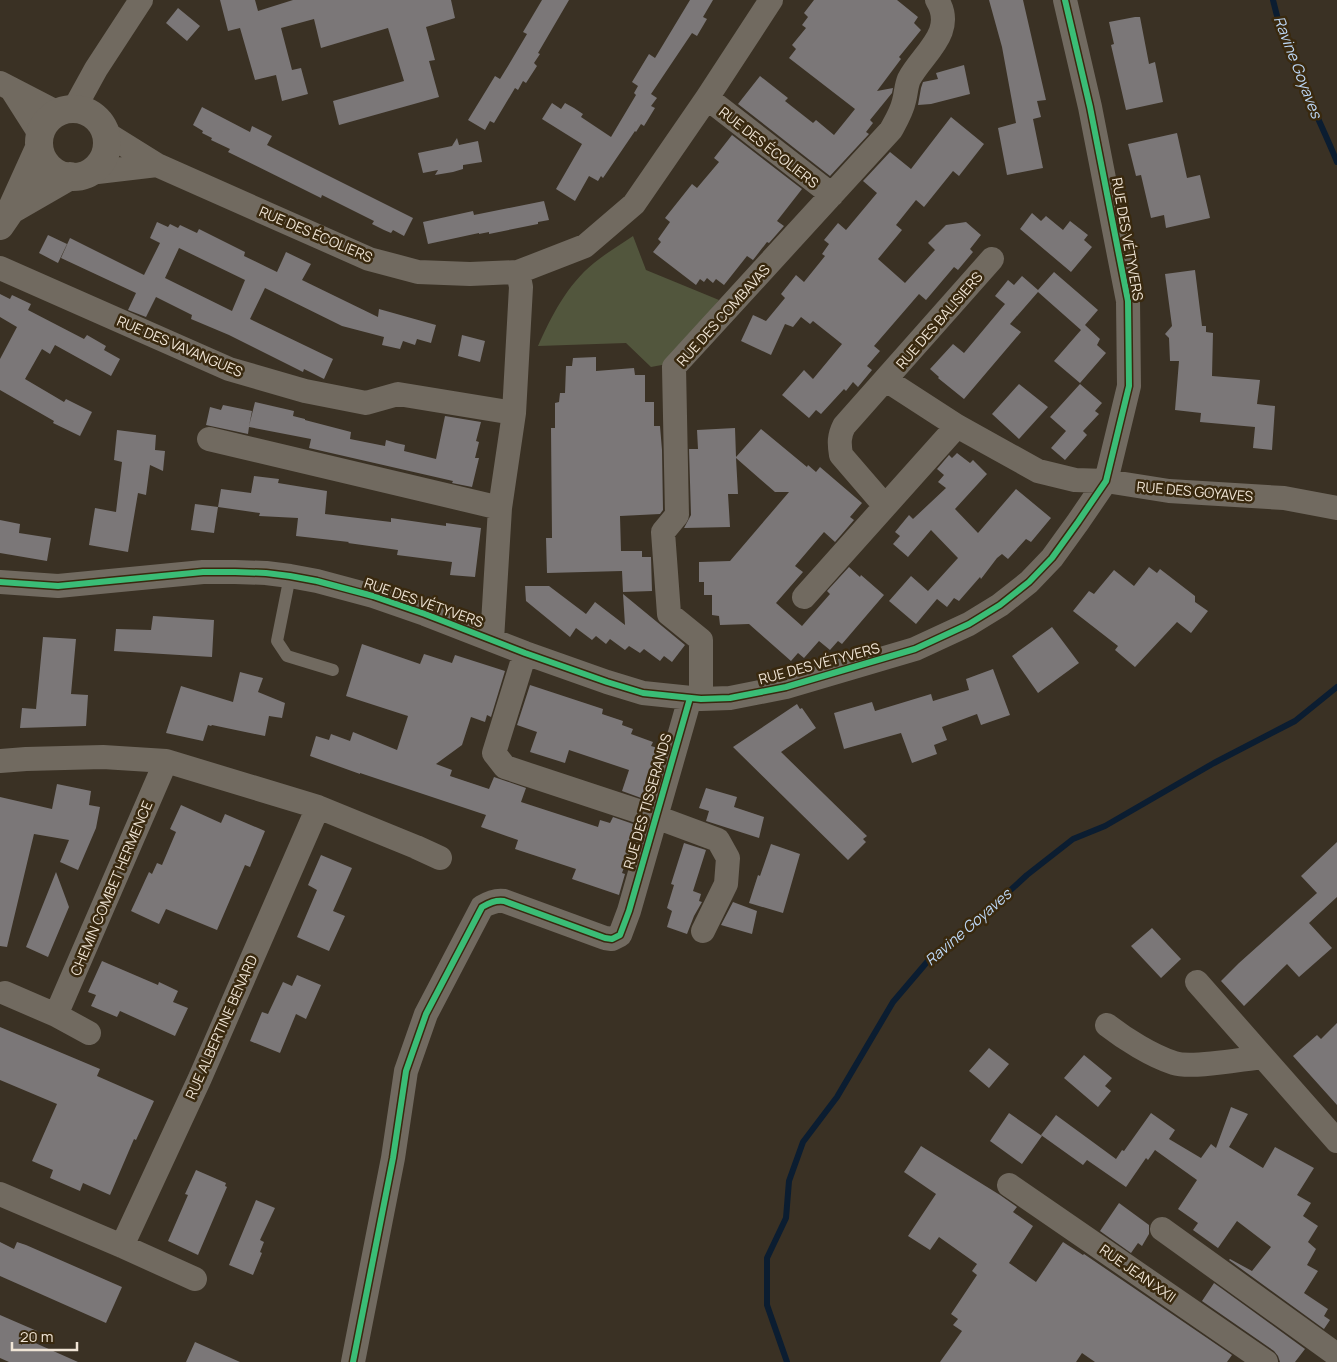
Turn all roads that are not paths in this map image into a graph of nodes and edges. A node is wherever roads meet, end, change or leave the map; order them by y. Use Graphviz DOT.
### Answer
graph roads {
  1 [pos="141,0"];
  2 [pos="770,0"];
  3 [pos="936,0"];
  4 [pos="1065,0"];
  5 [pos="6,86"];
  6 [pos="707,98"];
  7 [pos="66,111"];
  8 [pos="104,132"];
  9 [pos="40,141"];
  10 [pos="158,165"];
  11 [pos="79,175"];
  12 [pos="832,195"];
  13 [pos="6,218"];
  14 [pos="992,259"];
  15 [pos="0,268"];
  16 [pos="518,272"];
  17 [pos="886,380"];
  18 [pos="514,413"];
  19 [pos="956,426"];
  20 [pos="210,439"];
  21 [pos="1106,481"];
  22 [pos="885,506"];
  23 [pos="500,508"];
  24 [pos="1337,508"];
  25 [pos="290,576"];
  26 [pos="0,582"];
  27 [pos="804,597"];
  28 [pos="492,640"];
  29 [pos="525,653"];
  30 [pos="333,670"];
  31 [pos="696,699"];
  32 [pos="0,761"];
  33 [pos="166,761"];
  34 [pos="318,807"];
  35 [pos="656,817"];
  36 [pos="440,858"];
  37 [pos="703,931"];
  38 [pos="1197,982"];
  39 [pos="5,994"];
  40 [pos="56,1015"];
  41 [pos="1107,1025"];
  42 [pos="89,1032"];
  43 [pos="1262,1057"];
  44 [pos="1337,1141"];
  45 [pos="1010,1185"];
  46 [pos="0,1194"];
  47 [pos="1162,1229"];
  48 [pos="122,1246"];
  49 [pos="195,1279"];
  50 [pos="1337,1354"];
  51 [pos="354,1362"];
  52 [pos="1266,1362"];
  1 -- 7 [label="street"];
  2 -- 6 [label="street, RUE DES ÉCOLIERS"];
  3 -- 12 [label="street, RUE DES COMBAVAS"];
  4 -- 21 [label="street, RUE DES VÉTYVERS"];
  5 -- 7 [label="street"];
  5 -- 9 [label="street"];
  6 -- 12 [label="street, RUE DES ÉCOLIERS"];
  6 -- 16 [label="street, RUE DES ÉCOLIERS"];
  7 -- 8 [label="street"];
  7 -- 9 [label="street"];
  8 -- 10 [label="street, RUE DES ÉCOLIERS"];
  8 -- 11 [label="street"];
  9 -- 11 [label="street"];
  9 -- 13 [label="street"];
  10 -- 11 [label="street"];
  10 -- 16 [label="street, RUE DES ÉCOLIERS"];
  11 -- 13 [label="street"];
  12 -- 31 [label="street, RUE DES COMBAVAS"];
  14 -- 17 [label="street, RUE DES BALISIERS"];
  15 -- 18 [label="street, RUE DES VAVANGUES"];
  16 -- 18 [label="street"];
  17 -- 19 [label="street, RUE DES BALISIERS"];
  17 -- 22 [label="street, RUE DES BALISIERS"];
  18 -- 23 [label="street"];
  19 -- 21 [label="street, RUE DES BALISIERS"];
  19 -- 22 [label="street"];
  20 -- 23 [label="street"];
  21 -- 24 [label="street, RUE DES GOYAVES"];
  21 -- 31 [label="street, RUE DES VÉTYVERS"];
  22 -- 27 [label="street"];
  23 -- 28 [label="street"];
  25 -- 26 [label="street, RUE DES VÉTYVERS"];
  25 -- 28 [label="street, RUE DES VÉTYVERS"];
  25 -- 30 [label="lane"];
  28 -- 29 [label="street, RUE DES VÉTYVERS"];
  29 -- 31 [label="street, RUE DES VÉTYVERS"];
  29 -- 35 [label="street, RUE DES TISSERANDS"];
  31 -- 35 [label="street, RUE DES TISSERANDS"];
  32 -- 33 [label="street"];
  33 -- 34 [label="street"];
  33 -- 40 [label="street, CHEMIN COMBET HERMENCE"];
  34 -- 36 [label="street"];
  34 -- 48 [label="street, RUE ALBERTINE BENARD"];
  35 -- 37 [label="street, RUE DES TISSERANDS"];
  35 -- 51 [label="street, RUE DES TISSERANDS"];
  38 -- 43 [label="street"];
  39 -- 40 [label="street"];
  40 -- 42 [label="street"];
  41 -- 43 [label="street"];
  43 -- 44 [label="street"];
  45 -- 52 [label="street, RUE JEAN XXII"];
  46 -- 48 [label="street"];
  47 -- 50 [label="street"];
  48 -- 49 [label="street"];
}
